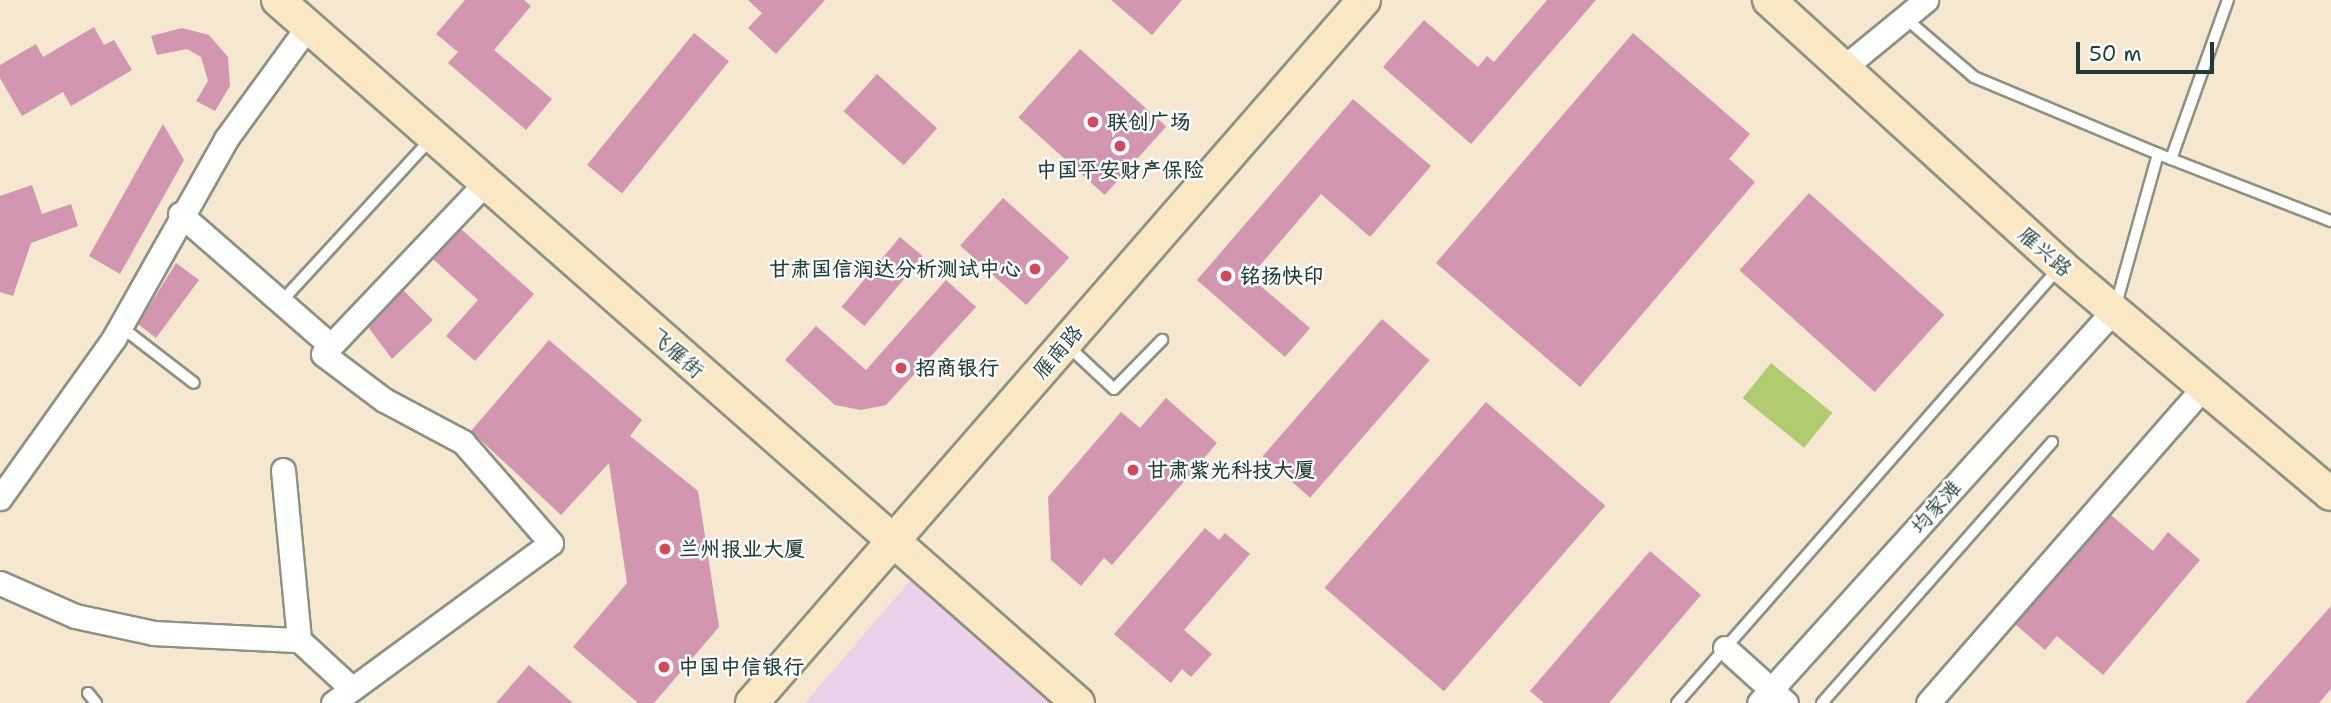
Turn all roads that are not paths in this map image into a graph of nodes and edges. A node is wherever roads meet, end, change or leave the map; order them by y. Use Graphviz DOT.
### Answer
graph roads {
  1 [pos="278,0"];
  2 [pos="1364,0"];
  3 [pos="1769,0"];
  4 [pos="1926,0"];
  5 [pos="2228,0"];
  6 [pos="1904,16"];
  7 [pos="308,26"];
  8 [pos="1842,69"];
  9 [pos="433,137"];
  10 [pos="2158,154"];
  11 [pos="2171,159"];
  12 [pos="485,183"];
  13 [pos="180,214"];
  14 [pos="2331,221"];
  15 [pos="2060,266"];
  16 [pos="281,302"];
  17 [pos="2114,310"];
  18 [pos="120,326"];
  19 [pos="1162,340"];
  20 [pos="1065,343"];
  21 [pos="329,344"];
  22 [pos="194,383"];
  23 [pos="2204,387"];
  24 [pos="2052,442"];
  25 [pos="283,470"];
  26 [pos="2331,494"];
  27 [pos="0,498"];
  28 [pos="892,543"];
  29 [pos="0,583"];
  30 [pos="299,640"];
  31 [pos="1725,648"];
  32 [pos="350,687"];
  33 [pos="88,693"];
  34 [pos="1772,698"];
  35 [pos="96,703"];
  36 [pos="333,703"];
  37 [pos="752,703"];
  38 [pos="1078,703"];
  39 [pos="1677,703"];
  40 [pos="1822,703"];
  41 [pos="1928,703"];
  1 -- 7 [label="main road, 飞雁街"];
  2 -- 20 [label="main road, 雁南路"];
  3 -- 8 [label="main road, 雁兴路"];
  4 -- 6 [label="street"];
  5 -- 11 [label="lane"];
  6 -- 8 [label="street"];
  6 -- 10 [label="lane"];
  7 -- 9 [label="main road, 飞雁街"];
  7 -- 13 [label="street"];
  8 -- 15 [label="main road, 雁兴路"];
  9 -- 12 [label="main road, 飞雁街"];
  9 -- 16 [label="lane"];
  10 -- 11 [label="lane"];
  10 -- 17 [label="lane"];
  11 -- 14 [label="lane"];
  12 -- 21 [label="street"];
  12 -- 28 [label="main road, 飞雁街"];
  13 -- 16 [label="street"];
  13 -- 18 [label="street"];
  15 -- 17 [label="main road, 雁兴路"];
  15 -- 31 [label="lane"];
  16 -- 21 [label="street"];
  17 -- 23 [label="main road, 雁兴路"];
  17 -- 34 [label="street, 均家滩"];
  18 -- 22 [label="lane"];
  18 -- 27 [label="street"];
  19 -- 20 [label="lane"];
  20 -- 28 [label="main road, 雁南路"];
  21 -- 32 [label="street"];
  23 -- 26 [label="main road, 雁兴路"];
  23 -- 41 [label="street"];
  24 -- 40 [label="lane"];
  25 -- 30 [label="street"];
  28 -- 37 [label="main road, 雁南路"];
  28 -- 38 [label="main road, 飞雁街"];
  29 -- 30 [label="street"];
  30 -- 32 [label="street"];
  31 -- 34 [label="street"];
  31 -- 39 [label="lane"];
  32 -- 36 [label="street"];
  33 -- 35 [label="lane"];
}
